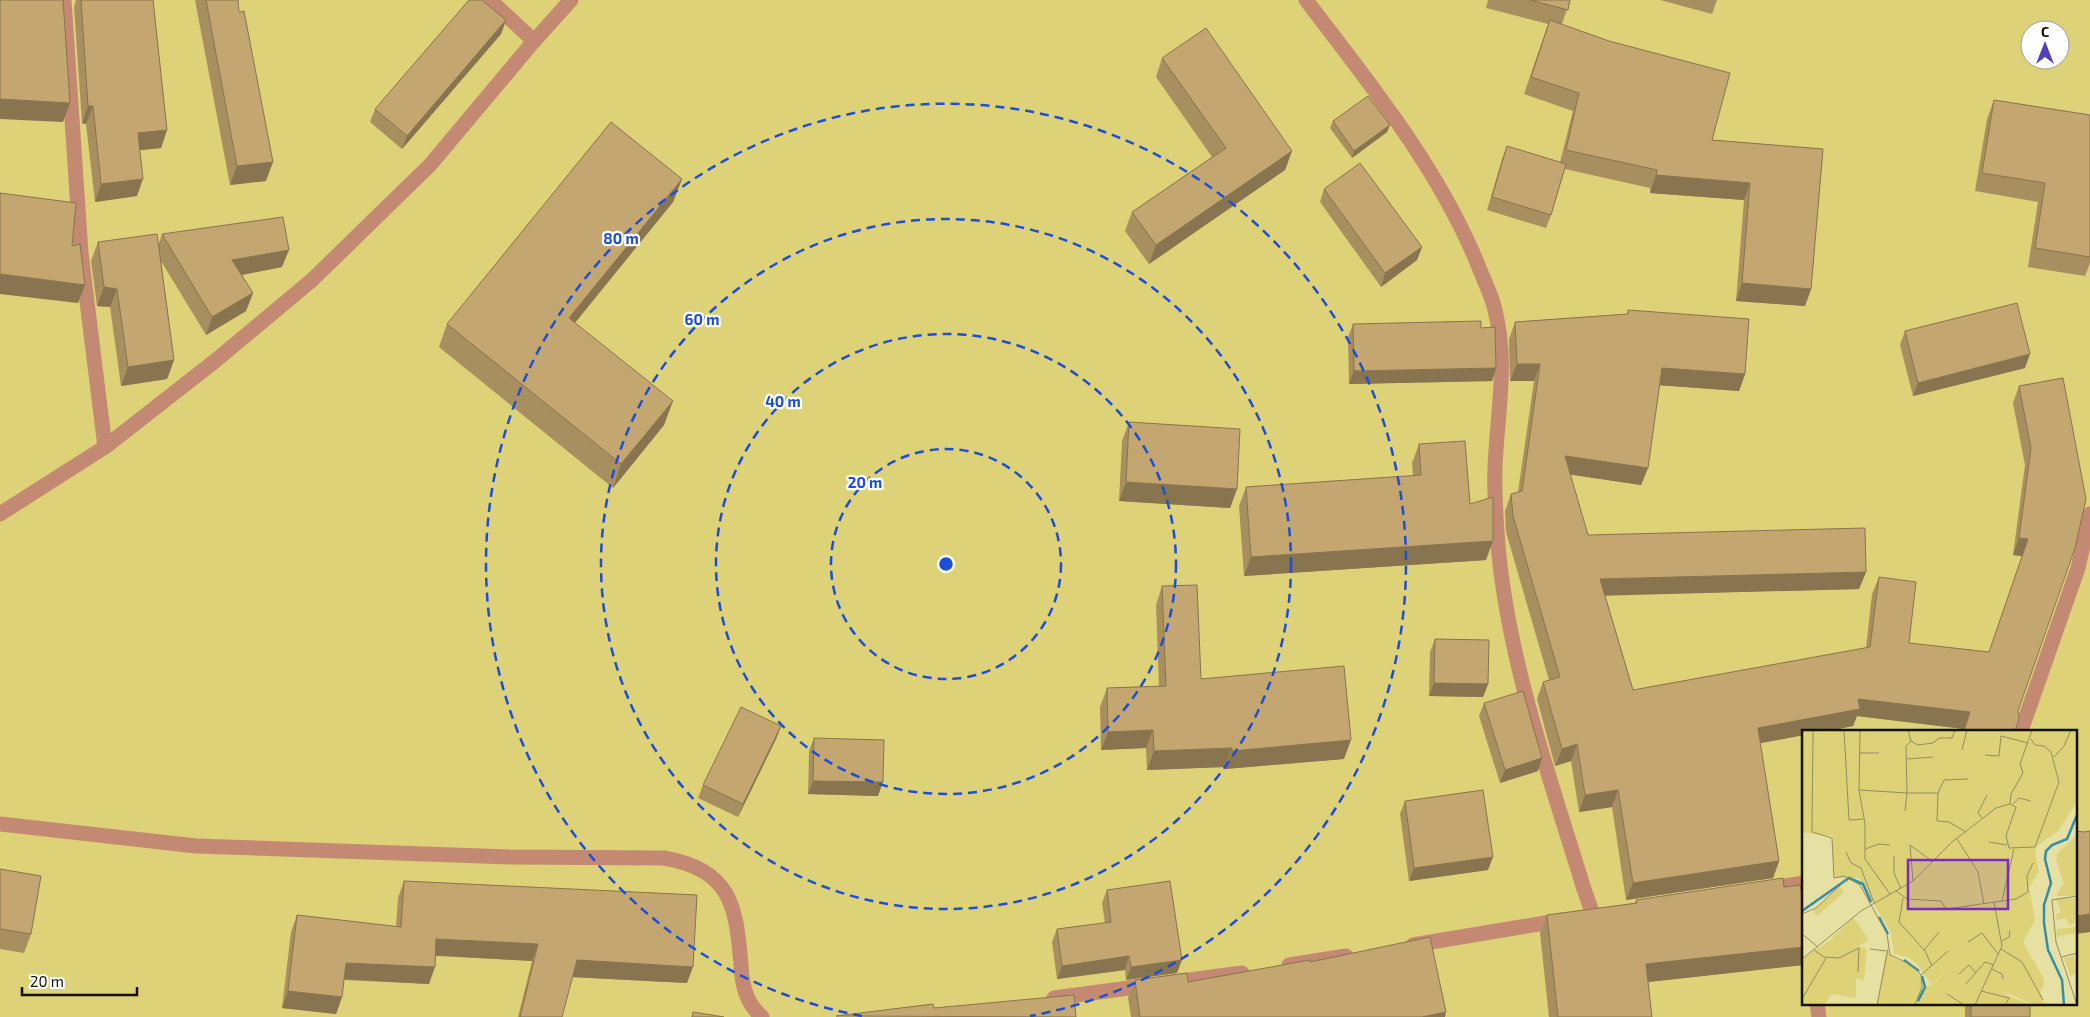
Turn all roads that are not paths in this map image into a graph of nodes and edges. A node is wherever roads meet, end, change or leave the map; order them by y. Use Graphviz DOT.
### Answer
graph roads {
  1 [pos="64,0"];
  2 [pos="490,0"];
  3 [pos="571,0"];
  4 [pos="1306,0"];
  5 [pos="534,41"];
  6 [pos="105,447"];
  7 [pos="0,514"];
  8 [pos="2090,514"];
  9 [pos="2022,730"];
  10 [pos="0,824"];
  11 [pos="1801,887"];
  12 [pos="1750,891"];
  13 [pos="1401,947"];
  14 [pos="1363,953"];
  15 [pos="1276,968"];
  16 [pos="1257,971"];
  17 [pos="1038,999"];
  18 [pos="1817,1004"];
  19 [pos="762,1017"];
  20 [pos="1819,1017"];
  1 -- 6 [label="street"];
  2 -- 5 [label="street"];
  3 -- 5 [label="street"];
  4 -- 13 [label="street"];
  5 -- 6 [label="street"];
  6 -- 7 [label="street"];
  8 -- 9 [label="street"];
  10 -- 19 [label="street"];
  11 -- 12 [label="street"];
  14 -- 15 [label="street"];
  16 -- 17 [label="street"];
  18 -- 20 [label="street"];
}
